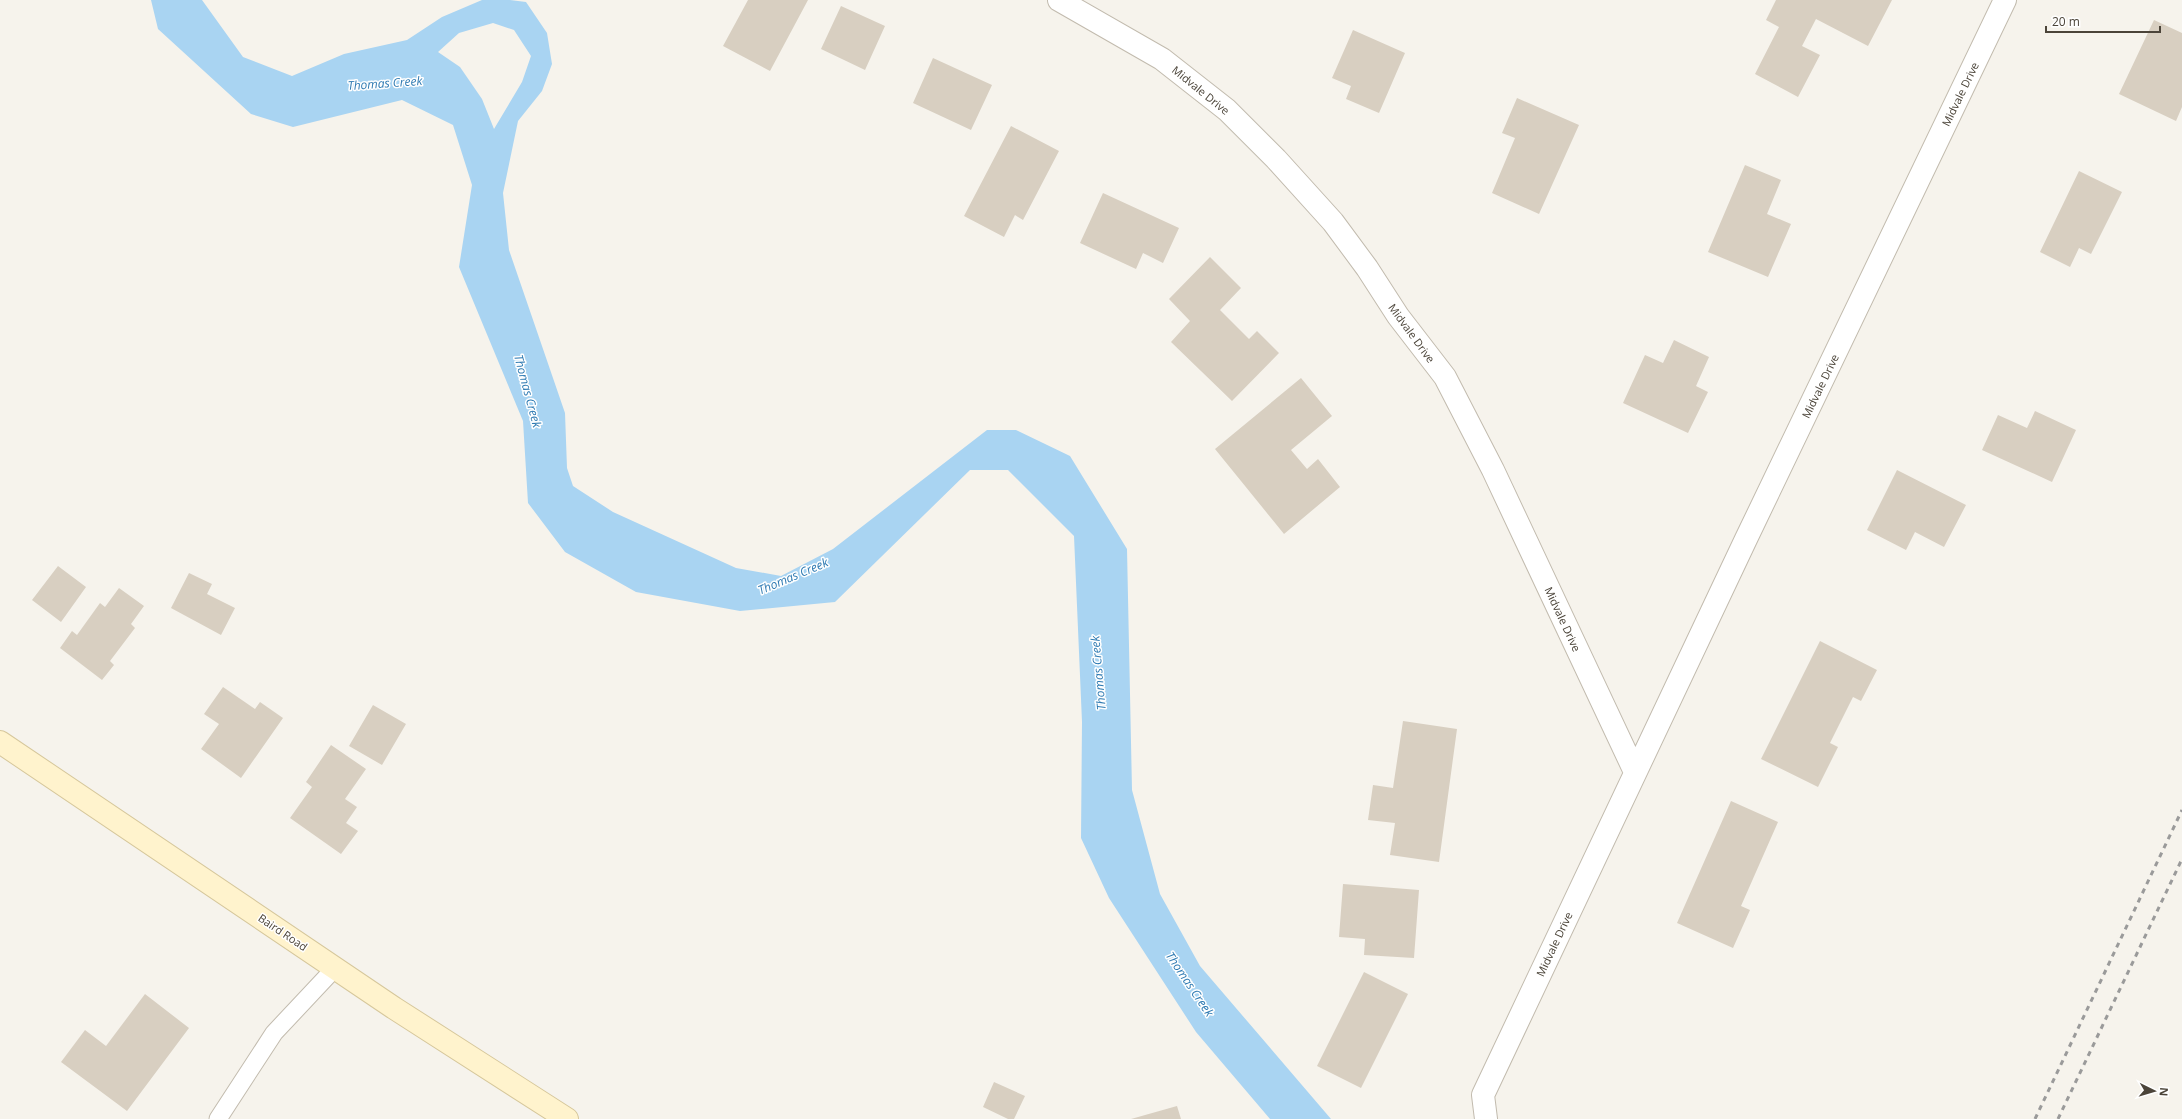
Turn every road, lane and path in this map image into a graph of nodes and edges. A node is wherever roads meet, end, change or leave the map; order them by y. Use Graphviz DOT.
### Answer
graph roads {
  1 [pos="1059,0"];
  2 [pos="2005,0"];
  3 [pos="0,742"];
  4 [pos="1635,772"];
  5 [pos="335,968"];
  6 [pos="218,1119"];
  7 [pos="567,1119"];
  8 [pos="1486,1119"];
  1 -- 4 [label="street, Midvale Drive"];
  2 -- 4 [label="street, Midvale Drive"];
  3 -- 5 [label="street, Baird Road"];
  4 -- 8 [label="street, Midvale Drive"];
  5 -- 6 [label="lane"];
  5 -- 7 [label="street, Baird Road"];
}
